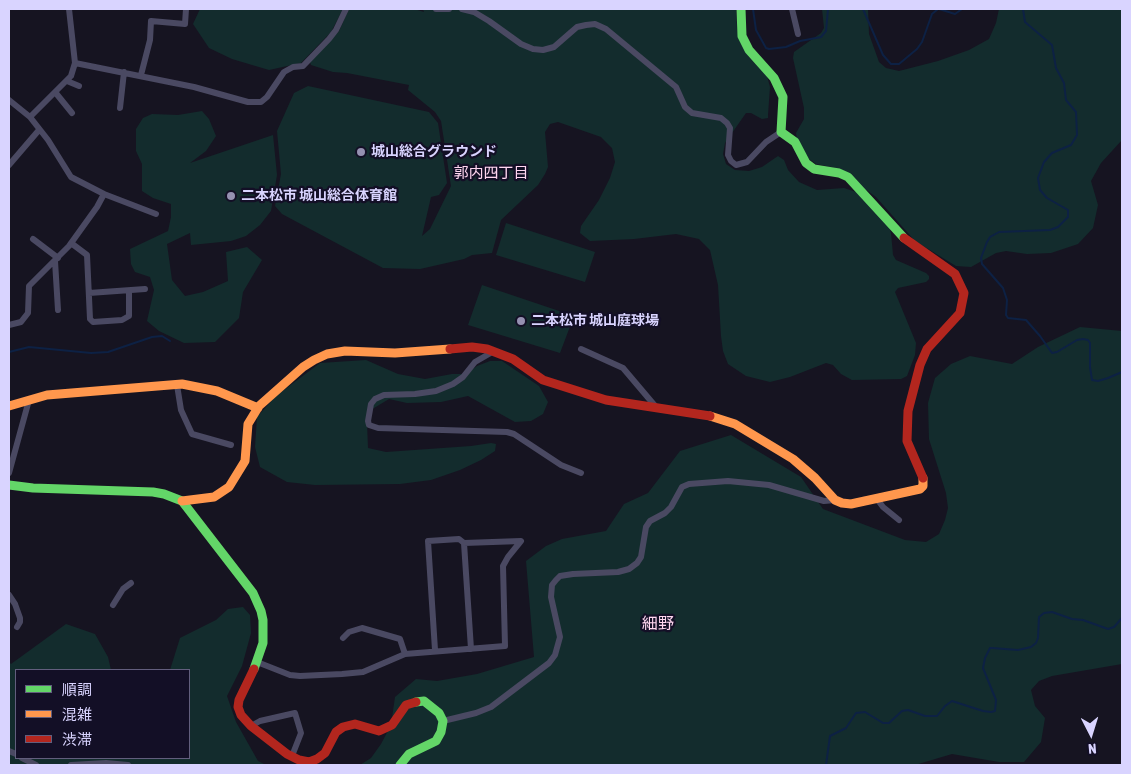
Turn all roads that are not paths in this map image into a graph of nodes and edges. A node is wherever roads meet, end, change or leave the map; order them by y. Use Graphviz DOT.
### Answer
graph roads {
  1 [pos="69,9"];
  2 [pos="186,9"];
  3 [pos="346,9"];
  4 [pos="436,9"];
  5 [pos="449,9"];
  6 [pos="462,9"];
  7 [pos="741,9"];
  8 [pos="792,9"];
  9 [pos="798,34"];
  10 [pos="75,63"];
  11 [pos="124,72"];
  12 [pos="141,75"];
  13 [pos="66,81"];
  14 [pos="79,86"];
  15 [pos="55,92"];
  16 [pos="9,100"];
  17 [pos="120,108"];
  18 [pos="72,113"];
  19 [pos="30,117"];
  20 [pos="39,130"];
  21 [pos="781,132"];
  22 [pos="9,165"];
  23 [pos="104,194"];
  24 [pos="156,214"];
  25 [pos="33,238"];
  26 [pos="71,243"];
  27 [pos="56,259"];
  28 [pos="145,289"];
  29 [pos="129,290"];
  30 [pos="88,293"];
  31 [pos="58,310"];
  32 [pos="9,325"];
  33 [pos="581,350"];
  34 [pos="494,351"];
  35 [pos="177,384"];
  36 [pos="29,400"];
  37 [pos="9,406"];
  38 [pos="656,407"];
  39 [pos="258,408"];
  40 [pos="231,445"];
  41 [pos="9,473"];
  42 [pos="581,473"];
  43 [pos="9,485"];
  44 [pos="877,499"];
  45 [pos="835,500"];
  46 [pos="182,501"];
  47 [pos="899,520"];
  48 [pos="464,543"];
  49 [pos="131,583"];
  50 [pos="9,595"];
  51 [pos="113,604"];
  52 [pos="17,627"];
  53 [pos="343,638"];
  54 [pos="470,649"];
  55 [pos="435,650"];
  56 [pos="405,654"];
  57 [pos="257,662"];
  58 [pos="443,721"];
  59 [pos="250,726"];
  60 [pos="292,756"];
  61 [pos="24,759"];
  62 [pos="36,765"];
  63 [pos="71,765"];
  64 [pos="128,765"];
  65 [pos="400,765"];
  1 -- 10 [label="street"];
  2 -- 12 [label="street"];
  3 -- 12 [label="street"];
  4 -- 5 [label="street"];
  6 -- 21 [label="street"];
  7 -- 21 [label="street"];
  8 -- 9 [label="street"];
  10 -- 11 [label="street"];
  10 -- 13 [label="street"];
  11 -- 12 [label="street"];
  11 -- 17 [label="street"];
  13 -- 14 [label="street"];
  13 -- 15 [label="street"];
  15 -- 18 [label="street"];
  15 -- 19 [label="street"];
  16 -- 19 [label="street"];
  19 -- 20 [label="street"];
  20 -- 22 [label="street"];
  20 -- 23 [label="street"];
  21 -- 44 [label="street"];
  23 -- 24 [label="street"];
  23 -- 26 [label="street"];
  25 -- 27 [label="street"];
  26 -- 27 [label="street"];
  26 -- 30 [label="street"];
  27 -- 31 [label="street"];
  27 -- 32 [label="street"];
  28 -- 29 [label="street"];
  29 -- 30 [label="street"];
  29 -- 30 [label="street"];
  33 -- 38 [label="street"];
  34 -- 38 [label="street"];
  34 -- 39 [label="street"];
  34 -- 42 [label="street"];
  35 -- 36 [label="street"];
  35 -- 39 [label="street"];
  35 -- 40 [label="street"];
  36 -- 37 [label="street"];
  36 -- 41 [label="street"];
  38 -- 45 [label="street"];
  39 -- 46 [label="street"];
  43 -- 46 [label="street"];
  44 -- 45 [label="street"];
  44 -- 47 [label="street"];
  45 -- 58 [label="street"];
  46 -- 57 [label="street"];
  48 -- 54 [label="street"];
  48 -- 54 [label="street"];
  48 -- 55 [label="street"];
  49 -- 51 [label="street"];
  50 -- 52 [label="street"];
  53 -- 56 [label="street"];
  54 -- 55 [label="street"];
  55 -- 56 [label="street"];
  56 -- 57 [label="street"];
  57 -- 59 [label="street"];
  58 -- 60 [label="street"];
  58 -- 65 [label="street"];
  59 -- 60 [label="street"];
  59 -- 60 [label="street"];
  61 -- 62 [label="street"];
  63 -- 64 [label="street"];
}
